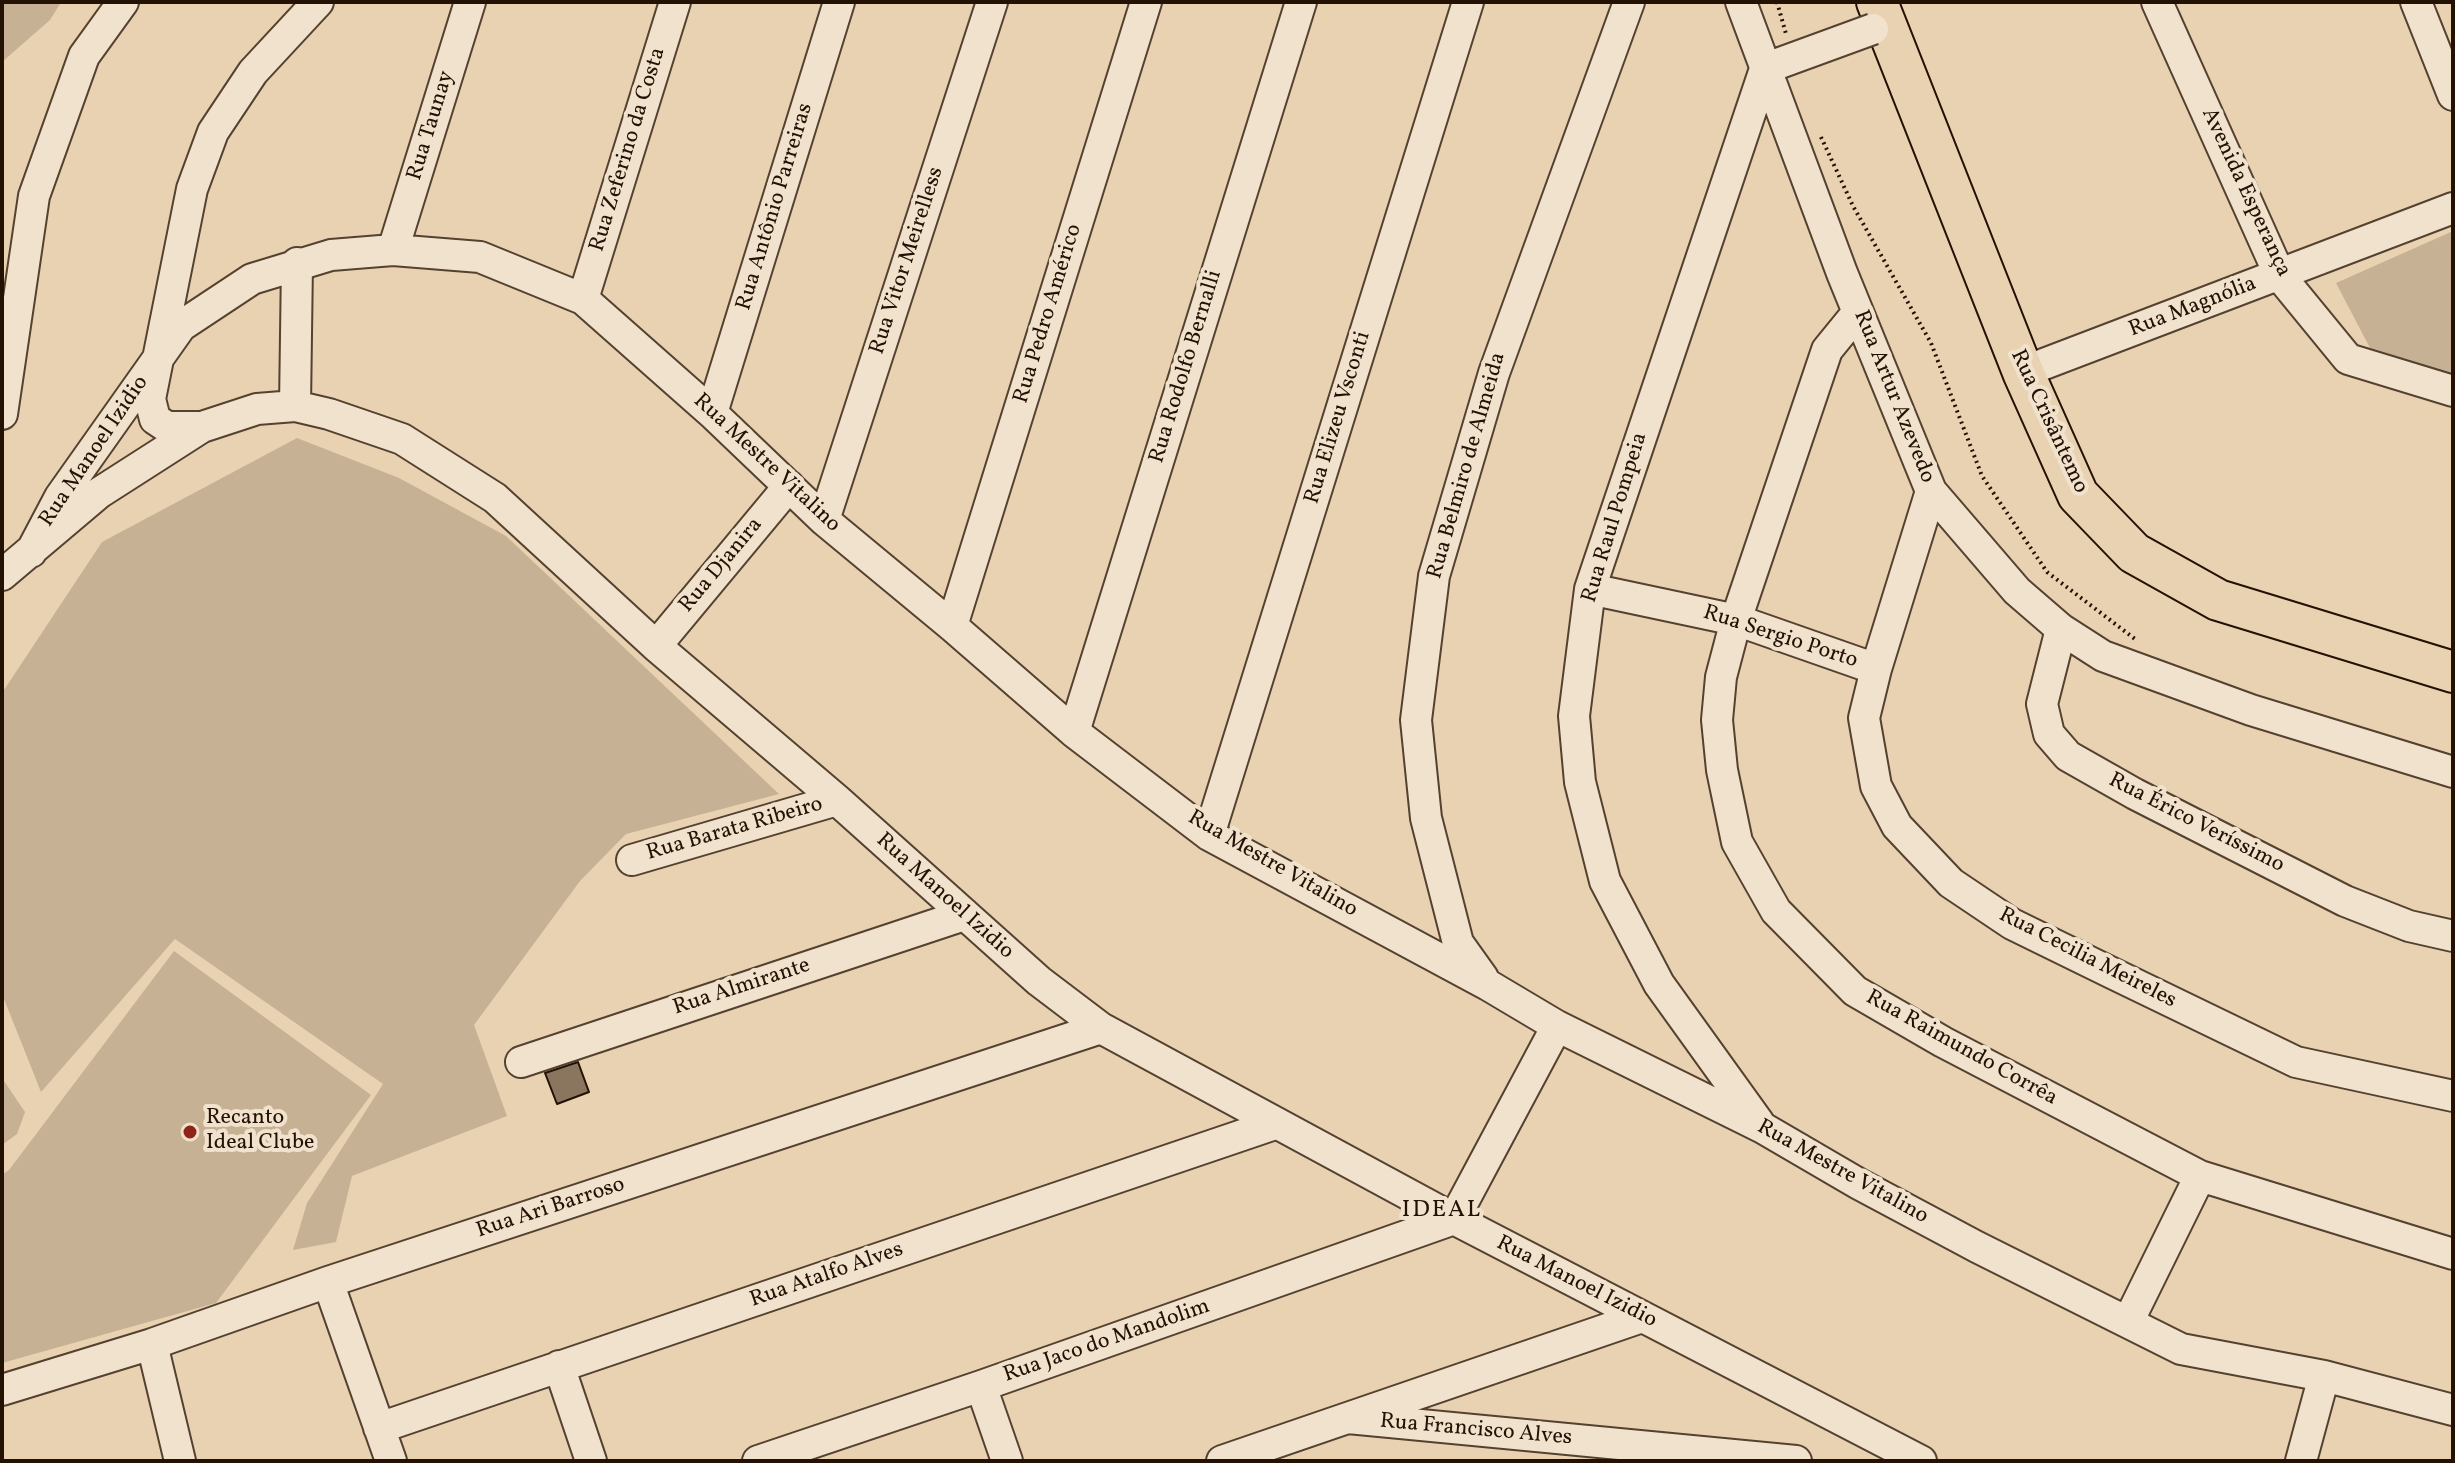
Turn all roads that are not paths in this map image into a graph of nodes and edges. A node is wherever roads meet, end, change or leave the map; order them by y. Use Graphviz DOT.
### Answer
graph roads {
  1 [pos="123,2"];
  2 [pos="318,2"];
  3 [pos="470,2"];
  4 [pos="675,2"];
  5 [pos="839,2"];
  6 [pos="992,2"];
  7 [pos="1146,2"];
  8 [pos="1301,2"];
  9 [pos="1468,2"];
  10 [pos="1629,2"];
  11 [pos="1741,2"];
  12 [pos="2157,2"];
  13 [pos="2416,2"];
  14 [pos="1879,18"];
  15 [pos="1772,66"];
  16 [pos="2453,95"];
  17 [pos="2453,208"];
  18 [pos="393,250"];
  19 [pos="297,263"];
  20 [pos="2280,276"];
  21 [pos="583,299"];
  22 [pos="1858,312"];
  23 [pos="160,353"];
  24 [pos="2023,372"];
  25 [pos="2453,391"];
  26 [pos="295,406"];
  27 [pos="712,413"];
  28 [pos="2,414"];
  29 [pos="202,427"];
  30 [pos="105,436"];
  31 [pos="137,468"];
  32 [pos="789,486"];
  33 [pos="1931,491"];
  34 [pos="824,520"];
  35 [pos="31,552"];
  36 [pos="2,575"];
  37 [pos="1590,589"];
  38 [pos="1736,620"];
  39 [pos="952,626"];
  40 [pos="2061,629"];
  41 [pos="656,646"];
  42 [pos="1876,669"];
  43 [pos="2453,672"];
  44 [pos="1074,732"];
  45 [pos="2453,772"];
  46 [pos="837,800"];
  47 [pos="1209,835"];
  48 [pos="632,860"];
  49 [pos="964,915"];
  50 [pos="2453,936"];
  51 [pos="1488,985"];
  52 [pos="1557,1026"];
  53 [pos="1101,1028"];
  54 [pos="521,1062"];
  55 [pos="2453,1096"];
  56 [pos="1275,1124"];
  57 [pos="1763,1128"];
  58 [pos="2200,1176"];
  59 [pos="1454,1219"];
  60 [pos="2453,1254"];
  61 [pos="328,1282"];
  62 [pos="1642,1317"];
  63 [pos="2128,1322"];
  64 [pos="152,1344"];
  65 [pos="559,1366"];
  66 [pos="2324,1376"];
  67 [pos="981,1386"];
  68 [pos="2,1390"];
  69 [pos="2453,1410"];
  70 [pos="1348,1418"];
  71 [pos="379,1428"];
  72 [pos="794,1455"];
  73 [pos="180,1461"];
  74 [pos="391,1461"];
  75 [pos="591,1461"];
  76 [pos="758,1461"];
  77 [pos="1007,1461"];
  78 [pos="1222,1461"];
  79 [pos="1796,1461"];
  80 [pos="1921,1461"];
  81 [pos="2301,1461"];
  1 -- 28 [label="street"];
  2 -- 23 [label="street"];
  3 -- 18 [label="street, Rua Taunay"];
  4 -- 21 [label="street, Rua Zeferino da Costa"];
  5 -- 27 [label="street, Rua Antônio Parreiras"];
  6 -- 34 [label="street, Rua Vitor Meirelless"];
  7 -- 39 [label="street, Rua Pedro Américo"];
  8 -- 44 [label="street, Rua Rodolfo Bernalli"];
  9 -- 47 [label="street, Rua Elizeu Vsconti"];
  10 -- 51 [label="street, Rua Belmiro de Almeida"];
  11 -- 15 [label="street, Rua Artur Azevedo"];
  12 -- 20 [label="street, Avenida Esperança"];
  13 -- 16 [label="street"];
  14 -- 15 [label="street, bridge"];
  14 -- 24 [label="main road, Rua Crisântemo"];
  15 -- 22 [label="street, Rua Artur Azevedo"];
  15 -- 37 [label="street, Rua Raul Pompeia"];
  17 -- 20 [label="street, Rua Magnólia"];
  18 -- 19 [label="street, Rua Mestre Vitalino"];
  18 -- 21 [label="street, Rua Mestre Vitalino"];
  19 -- 23 [label="street, Rua Mestre Vitalino"];
  19 -- 26 [label="street"];
  20 -- 24 [label="street, Rua Magnólia"];
  20 -- 25 [label="street, Avenida Esperança"];
  21 -- 27 [label="street, Rua Mestre Vitalino"];
  22 -- 33 [label="street, Rua Artur Azevedo"];
  22 -- 38 [label="street, Rua Raimundo Corrêa"];
  23 -- 29 [label="street"];
  23 -- 30 [label="street, Rua Manoel Izidio"];
  24 -- 43 [label="main road, Rua Crisântemo"];
  26 -- 29 [label="street, Rua Manoel Izidio"];
  26 -- 41 [label="street, Rua Manoel Izidio"];
  27 -- 32 [label="street, Rua Mestre Vitalino"];
  29 -- 31 [label="street, Rua Manoel Izidio"];
  30 -- 31 [label="street"];
  30 -- 35 [label="street, Rua Manoel Izidio"];
  31 -- 35 [label="street, Rua Manoel Izidio"];
  32 -- 34 [label="street, Rua Mestre Vitalino"];
  32 -- 41 [label="street, Rua Djanira"];
  33 -- 40 [label="street, Rua Artur Azevedo"];
  33 -- 42 [label="street, Rua Cecilia Meireles"];
  34 -- 39 [label="street, Rua Mestre Vitalino"];
  35 -- 36 [label="street, Rua Manoel Izidio"];
  37 -- 38 [label="street, Rua Sergio Porto"];
  37 -- 57 [label="street, Rua Raul Pompeia"];
  38 -- 42 [label="street, Rua Sergio Porto"];
  38 -- 58 [label="street, Rua Raimundo Corrêa"];
  39 -- 44 [label="street, Rua Mestre Vitalino"];
  40 -- 45 [label="street, Rua Artur Azevedo"];
  40 -- 50 [label="street, Rua Érico Veríssimo"];
  41 -- 46 [label="street, Rua Manoel Izidio"];
  42 -- 55 [label="street, Rua Cecilia Meireles"];
  44 -- 47 [label="street, Rua Mestre Vitalino"];
  46 -- 48 [label="street, Rua Barata Ribeiro"];
  46 -- 49 [label="street, Rua Manoel Izidio"];
  47 -- 51 [label="street, Rua Mestre Vitalino"];
  49 -- 53 [label="street, Rua Manoel Izidio"];
  49 -- 54 [label="street, Rua Almirante"];
  51 -- 52 [label="street, Rua Mestre Vitalino"];
  52 -- 57 [label="street, Rua Mestre Vitalino"];
  52 -- 59 [label="street"];
  53 -- 56 [label="street, Rua Manoel Izidio"];
  53 -- 61 [label="street, Rua Ari Barroso"];
  56 -- 59 [label="street, Rua Manoel Izidio"];
  56 -- 65 [label="street, Rua Atalfo Alves"];
  57 -- 63 [label="street, Rua Mestre Vitalino"];
  58 -- 60 [label="street, Rua Raimundo Corrêa"];
  58 -- 63 [label="street"];
  59 -- 62 [label="street, Rua Manoel Izidio"];
  59 -- 67 [label="street, Rua Jaco do Mandolim"];
  61 -- 64 [label="street, Rua Ari Barroso"];
  61 -- 71 [label="street"];
  62 -- 70 [label="street"];
  62 -- 80 [label="street, Rua Manoel Izidio"];
  63 -- 66 [label="street, Rua Mestre Vitalino"];
  64 -- 68 [label="street, Rua Ari Barroso"];
  64 -- 73 [label="street"];
  65 -- 71 [label="street, Rua Atalfo Alves"];
  65 -- 75 [label="street"];
  66 -- 69 [label="street, Rua Mestre Vitalino"];
  66 -- 81 [label="street"];
  67 -- 72 [label="street, Rua Jaco do Mandolim"];
  67 -- 77 [label="street"];
  70 -- 78 [label="street"];
  70 -- 79 [label="street, Rua Francisco Alves"];
  71 -- 74 [label="street"];
  72 -- 76 [label="street, Rua Jaco do Mandolim"];
}
